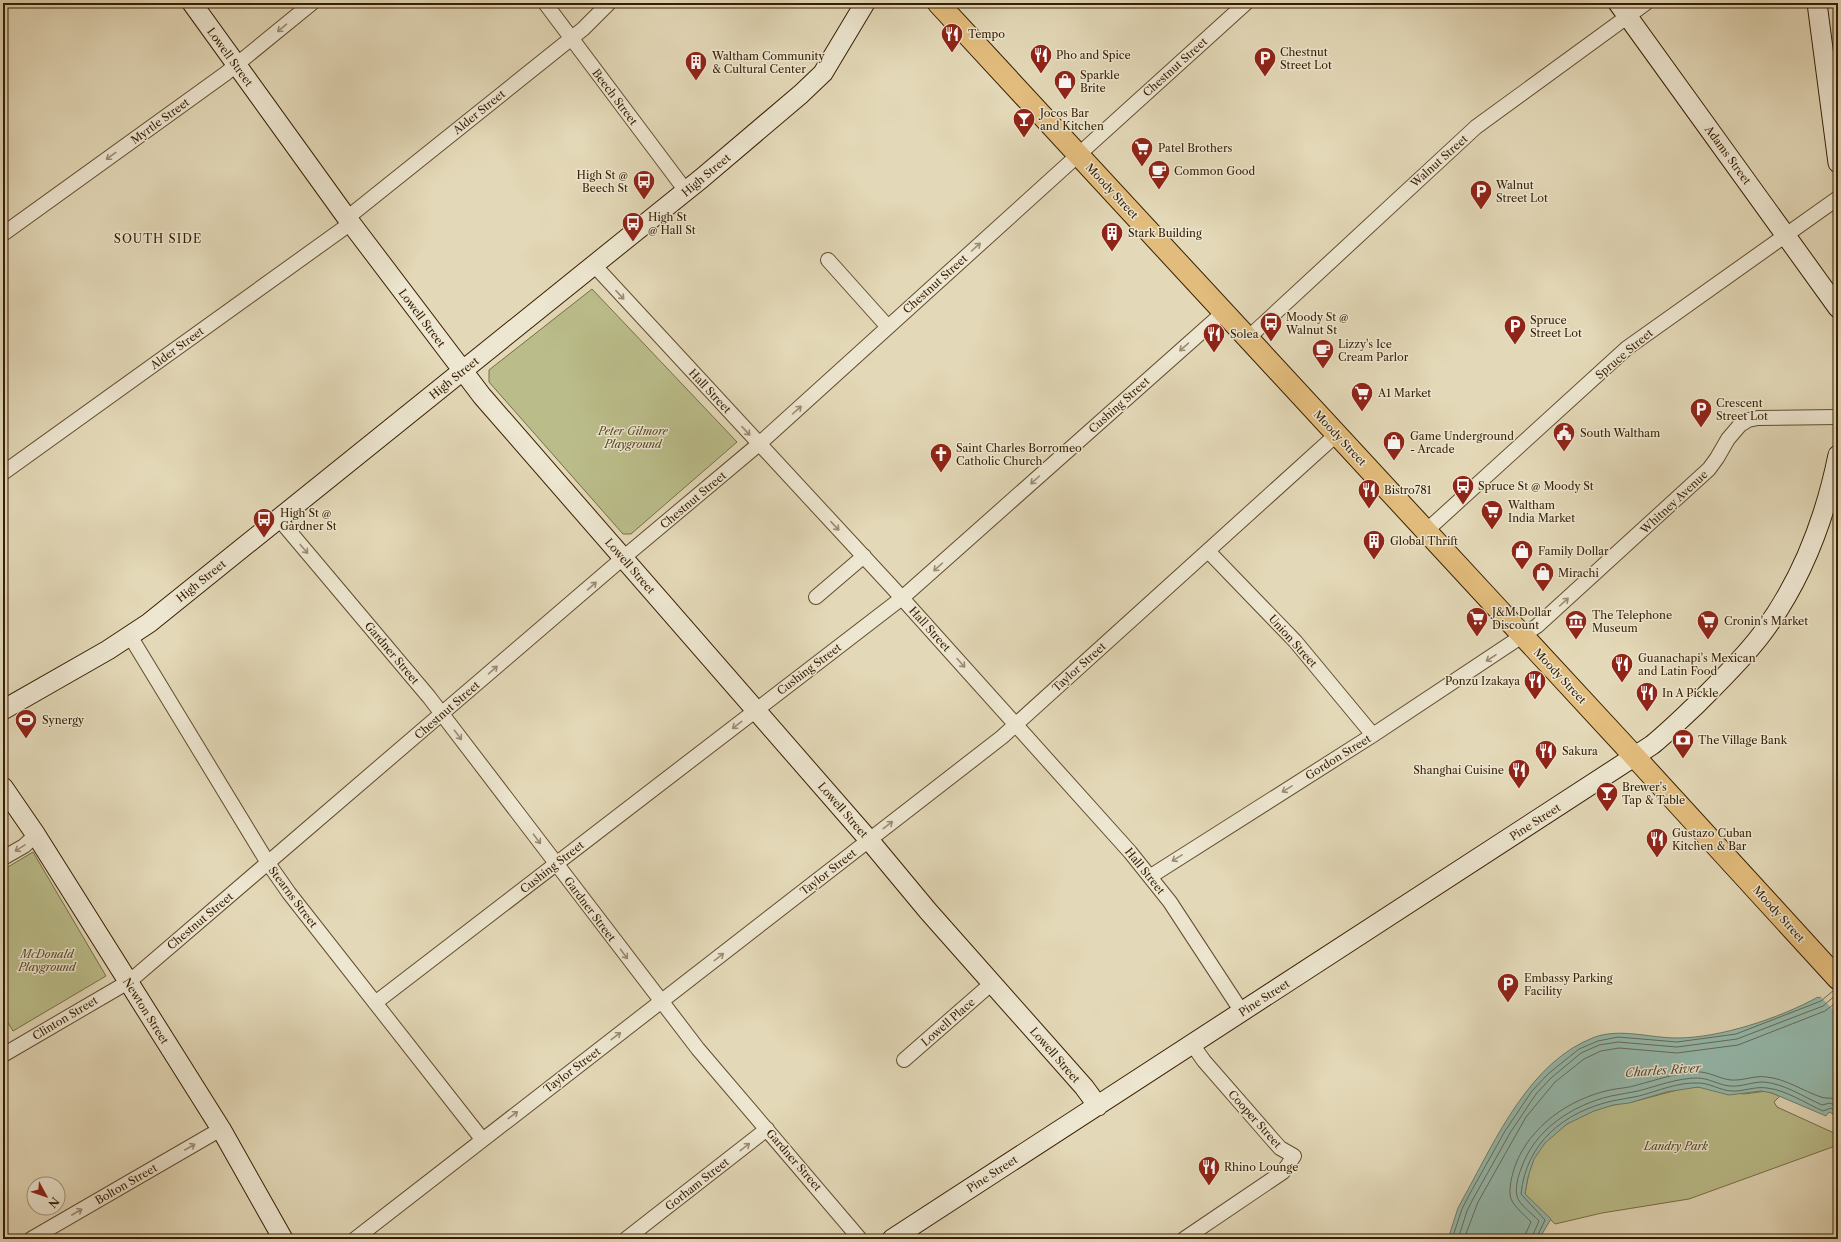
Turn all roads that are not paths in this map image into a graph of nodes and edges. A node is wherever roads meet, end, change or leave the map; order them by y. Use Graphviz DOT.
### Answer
graph roads {
  1 [pos="192,3"];
  2 [pos="312,3"];
  3 [pos="544,3"];
  4 [pos="609,3"];
  5 [pos="866,3"];
  6 [pos="938,3"];
  7 [pos="1246,3"];
  8 [pos="1646,3"];
  9 [pos="1817,3"];
  10 [pos="1623,10"];
  11 [pos="571,38"];
  12 [pos="237,65"];
  13 [pos="1078,154"];
  14 [pos="1838,163"];
  15 [pos="686,191"];
  16 [pos="1838,198"];
  17 [pos="349,220"];
  18 [pos="3,234"];
  19 [pos="1786,235"];
  20 [pos="828,260"];
  21 [pos="594,265"];
  22 [pos="1838,308"];
  23 [pos="1224,312"];
  24 [pos="888,327"];
  25 [pos="1248,338"];
  26 [pos="462,371"];
  27 [pos="1838,417"];
  28 [pos="1337,434"];
  29 [pos="759,444"];
  30 [pos="1838,455"];
  31 [pos="3,473"];
  32 [pos="279,519"];
  33 [pos="1426,531"];
  34 [pos="1208,551"];
  35 [pos="864,556"];
  36 [pos="624,558"];
  37 [pos="816,597"];
  38 [pos="902,598"];
  39 [pos="130,636"];
  40 [pos="1523,636"];
  41 [pos="3,710"];
  42 [pos="755,711"];
  43 [pos="442,714"];
  44 [pos="1017,724"];
  45 [pos="1373,735"];
  46 [pos="1636,757"];
  47 [pos="3,787"];
  48 [pos="9,800"];
  49 [pos="36,835"];
  50 [pos="869,840"];
  51 [pos="3,858"];
  52 [pos="268,863"];
  53 [pos="556,864"];
  54 [pos="1151,876"];
  55 [pos="1837,978"];
  56 [pos="127,982"];
  57 [pos="991,984"];
  58 [pos="661,1002"];
  59 [pos="375,1003"];
  60 [pos="1242,1012"];
  61 [pos="1192,1044"];
  62 [pos="3,1055"];
  63 [pos="904,1060"];
  64 [pos="1098,1106"];
  65 [pos="221,1129"];
  66 [pos="767,1129"];
  67 [pos="482,1139"];
  68 [pos="31,1239"];
  69 [pos="283,1239"];
  70 [pos="355,1239"];
  71 [pos="626,1239"];
  72 [pos="860,1239"];
  73 [pos="892,1239"];
  74 [pos="1184,1239"];
  1 -- 12 [label="street, Lowell Street"];
  2 -- 12 [label="street, Myrtle Street, one-way"];
  3 -- 11 [label="street, Beech Street"];
  4 -- 11 [label="street, Alder Street"];
  5 -- 15 [label="street, High Street"];
  6 -- 13 [label="main road, Moody Street"];
  7 -- 13 [label="street, Chestnut Street"];
  8 -- 10 [label="street, Walnut Street"];
  9 -- 14 [label="street"];
  10 -- 19 [label="street, Adams Street"];
  10 -- 25 [label="street, Walnut Street"];
  11 -- 15 [label="street, Beech Street"];
  11 -- 17 [label="street, Alder Street"];
  12 -- 17 [label="street, Lowell Street"];
  12 -- 18 [label="street, Myrtle Street, one-way"];
  13 -- 23 [label="main road, Moody Street"];
  24 -- 13 [label="street, Chestnut Street, one-way"];
  15 -- 21 [label="street, High Street"];
  16 -- 19 [label="street, Spruce Street"];
  17 -- 26 [label="street, Lowell Street"];
  17 -- 31 [label="street, Alder Street"];
  19 -- 22 [label="street, Adams Street"];
  19 -- 33 [label="street, Spruce Street"];
  20 -- 24 [label="street"];
  21 -- 26 [label="street, High Street"];
  21 -- 29 [label="street, Hall Street, one-way"];
  23 -- 25 [label="main road, Moody Street"];
  23 -- 38 [label="street, Cushing Street, one-way"];
  29 -- 24 [label="street, Chestnut Street, one-way"];
  25 -- 28 [label="main road, Moody Street"];
  26 -- 32 [label="street, High Street"];
  26 -- 36 [label="street, Lowell Street"];
  40 -- 27 [label="street, Whitney Avenue, one-way"];
  28 -- 33 [label="main road, Moody Street"];
  28 -- 34 [label="street, Taylor Street"];
  29 -- 35 [label="street, Hall Street, one-way"];
  29 -- 36 [label="street, Chestnut Street"];
  30 -- 46 [label="street, Pine Street"];
  32 -- 39 [label="street, High Street"];
  32 -- 43 [label="street, Gardner Street, one-way"];
  33 -- 40 [label="main road, Moody Street"];
  34 -- 44 [label="street, Taylor Street"];
  34 -- 45 [label="street, Union Street"];
  35 -- 37 [label="street"];
  35 -- 38 [label="street, Hall Street"];
  36 -- 42 [label="street, Lowell Street"];
  43 -- 36 [label="street, Chestnut Street, one-way"];
  38 -- 42 [label="street, Cushing Street"];
  38 -- 44 [label="street, Hall Street, one-way"];
  39 -- 41 [label="street, High Street"];
  39 -- 52 [label="street, Stearns Street"];
  40 -- 45 [label="street, Gordon Street, one-way"];
  40 -- 46 [label="main road, Moody Street"];
  42 -- 50 [label="street, Lowell Street"];
  42 -- 53 [label="street, Cushing Street, one-way"];
  43 -- 52 [label="street, Chestnut Street"];
  43 -- 53 [label="street, Gardner Street, one-way"];
  50 -- 44 [label="street, Taylor Street, one-way"];
  44 -- 54 [label="street, Hall Street"];
  45 -- 54 [label="street, Gordon Street, one-way"];
  46 -- 55 [label="main road, Moody Street"];
  46 -- 60 [label="street, Pine Street"];
  47 -- 48 [label="street, Newton Street"];
  48 -- 49 [label="street, Newton Street"];
  49 -- 51 [label="street, one-way"];
  49 -- 56 [label="street, Newton Street"];
  50 -- 57 [label="street, Lowell Street"];
  58 -- 50 [label="street, Taylor Street, one-way"];
  52 -- 56 [label="street, Chestnut Street"];
  52 -- 59 [label="street, Stearns Street"];
  53 -- 58 [label="street, Gardner Street, one-way"];
  53 -- 59 [label="street, Cushing Street"];
  54 -- 60 [label="street, Hall Street"];
  56 -- 62 [label="street, Clinton Street"];
  56 -- 65 [label="street, Newton Street"];
  57 -- 63 [label="street, Lowell Place"];
  57 -- 64 [label="street, Lowell Street"];
  58 -- 66 [label="street, Gardner Street"];
  67 -- 58 [label="street, Taylor Street, one-way"];
  59 -- 67 [label="street, Stearns Street"];
  60 -- 61 [label="street, Pine Street"];
  61 -- 64 [label="street, Pine Street"];
  61 -- 74 [label="street, Cooper Street"];
  64 -- 73 [label="street, Pine Street"];
  68 -- 65 [label="street, Bolton Street, one-way"];
  65 -- 69 [label="street, Newton Street"];
  71 -- 66 [label="street, Gorham Street, one-way"];
  66 -- 72 [label="street, Gardner Street"];
  67 -- 70 [label="street, Taylor Street"];
}
